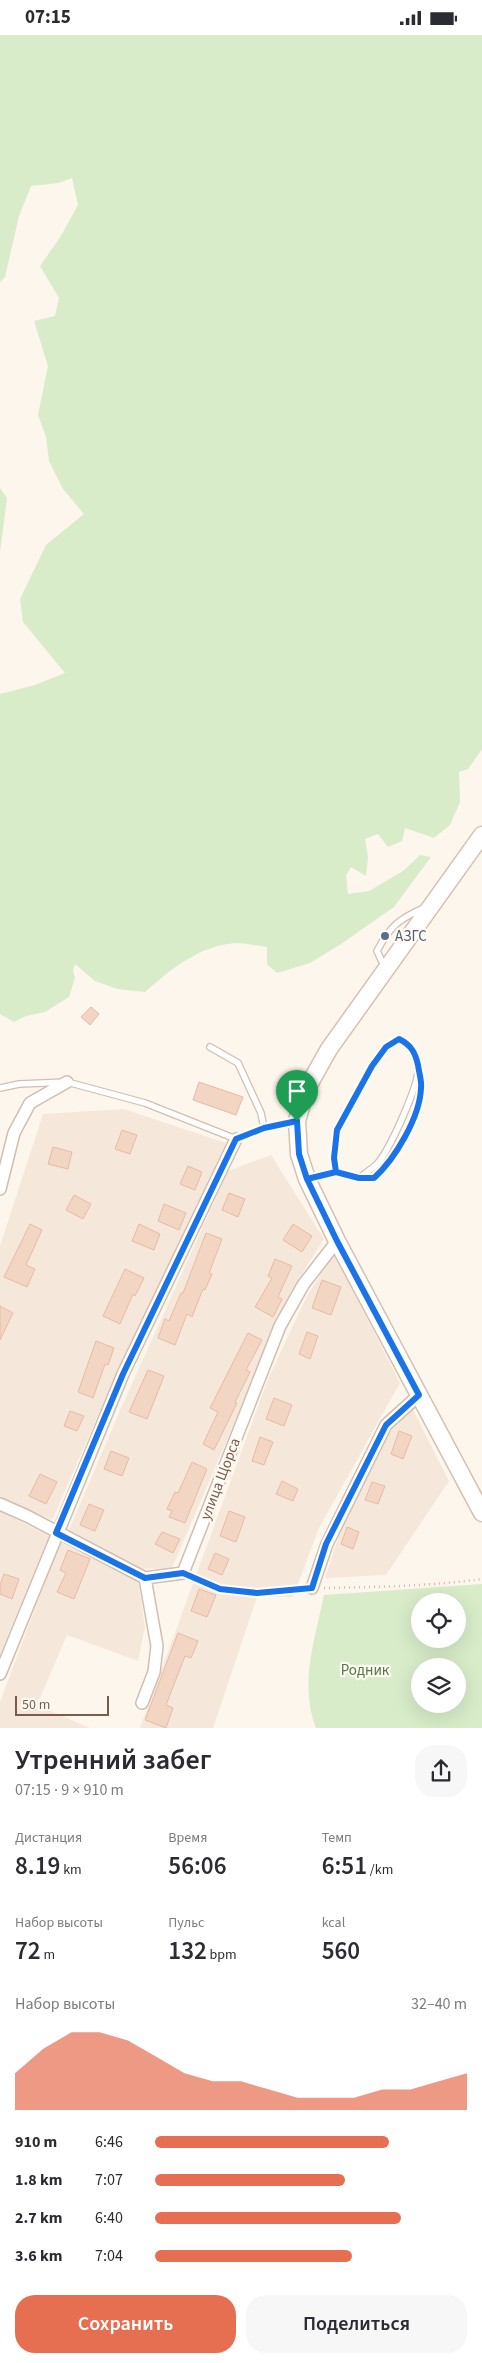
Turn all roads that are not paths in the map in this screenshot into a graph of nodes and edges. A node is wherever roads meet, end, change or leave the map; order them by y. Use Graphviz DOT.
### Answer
graph roads {
  1 [pos="482,835"];
  2 [pos="210,1047"];
  3 [pos="419,1071"];
  4 [pos="67,1082"];
  5 [pos="0,1088"];
  6 [pos="297,1121"];
  7 [pos="264,1128"];
  8 [pos="236,1139"];
  9 [pos="336,1172"];
  10 [pos="359,1178"];
  11 [pos="307,1179"];
  12 [pos="0,1189"];
  13 [pos="337,1241"];
  14 [pos="419,1395"];
  15 [pos="0,1504"];
  16 [pos="482,1513"];
  17 [pos="56,1533"];
  18 [pos="145,1578"];
  19 [pos="312,1588"];
  20 [pos="0,1674"];
  21 [pos="142,1703"];
  1 -- 6 [label="main road"];
  2 -- 7 [label="lane"];
  3 -- 9 [label="lane"];
  3 -- 10 [label="lane"];
  3 -- 10 [label="lane"];
  4 -- 5 [label="lane"];
  4 -- 8 [label="lane"];
  4 -- 12 [label="street"];
  6 -- 7 [label="lane"];
  6 -- 11 [label="main road"];
  7 -- 8 [label="lane"];
  8 -- 17 [label="street"];
  9 -- 10 [label="lane"];
  9 -- 11 [label="lane"];
  11 -- 13 [label="main road"];
  13 -- 14 [label="main road"];
  13 -- 18 [label="street, улица Щорса"];
  14 -- 16 [label="main road"];
  14 -- 19 [label="street"];
  15 -- 17 [label="street"];
  17 -- 18 [label="street"];
  17 -- 20 [label="street"];
  18 -- 21 [label="street"];
}
